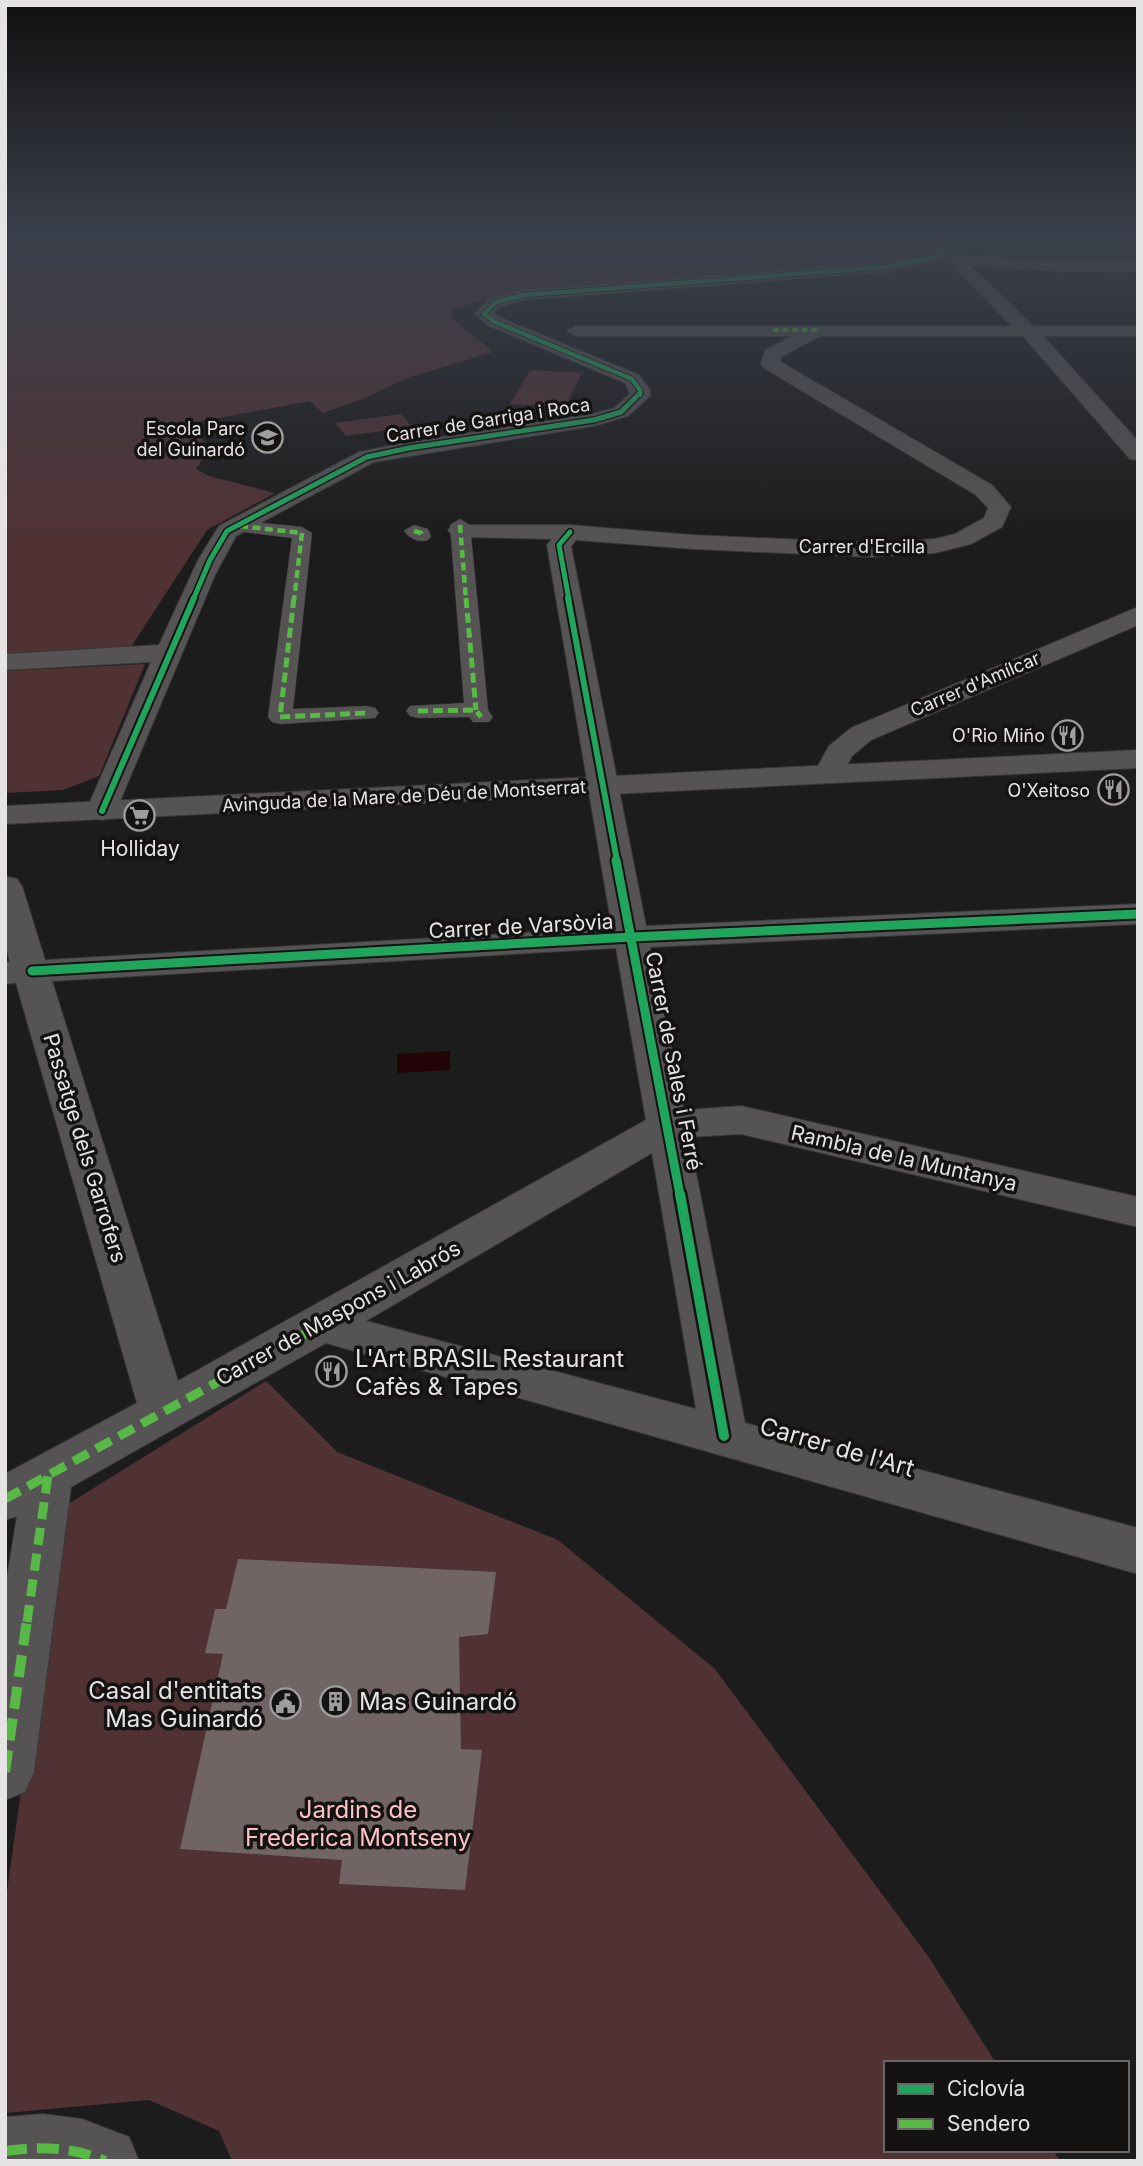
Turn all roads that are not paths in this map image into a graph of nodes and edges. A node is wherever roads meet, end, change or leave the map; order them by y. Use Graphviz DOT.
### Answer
graph roads {
  1 [pos="527,335"];
  2 [pos="809,335"];
  3 [pos="1032,335"];
  4 [pos="1138,454"];
  5 [pos="236,526"];
  6 [pos="460,528"];
  7 [pos="570,532"];
  8 [pos="1138,615"];
  9 [pos="168,653"];
  10 [pos="5,662"];
  11 [pos="418,711"];
  12 [pos="367,713"];
  13 [pos="1138,759"];
  14 [pos="829,773"];
  15 [pos="603,787"];
  16 [pos="102,811"];
  17 [pos="5,815"];
  18 [pos="5,886"];
  19 [pos="1138,914"];
  20 [pos="632,937"];
  21 [pos="19,972"];
  22 [pos="669,1125"];
  23 [pos="1138,1212"];
  24 [pos="323,1324"];
  25 [pos="163,1410"];
  26 [pos="724,1436"];
  27 [pos="27,1487"];
  28 [pos="1138,1551"];
  29 [pos="5,1772"];
  30 [pos="5,2151"];
  31 [pos="105,2161"];
  1 -- 5 [label="street, Carrer de Garriga i Roca"];
  2 -- 7 [label="street, Carrer d'Ercilla"];
  3 -- 4 [label="street"];
  5 -- 9 [label="street, Carrer de Garriga i Roca"];
  5 -- 12 [label="street"];
  6 -- 7 [label="street, Carrer d'Ercilla"];
  6 -- 11 [label="street"];
  7 -- 15 [label="street, Carrer de Sales i Ferré"];
  8 -- 14 [label="street, Carrer d'Amílcar"];
  9 -- 10 [label="street"];
  9 -- 16 [label="street, Carrer de Garriga i Roca"];
  13 -- 14 [label="street, Avinguda de la Mare de Déu de Montserrat"];
  14 -- 15 [label="street, Avinguda de la Mare de Déu de Montserrat"];
  15 -- 16 [label="street, Avinguda de la Mare de Déu de Montserrat"];
  15 -- 20 [label="street, Carrer de Sales i Ferré"];
  16 -- 17 [label="street, Avinguda de la Mare de Déu de Montserrat"];
  18 -- 21 [label="street, Passatge dels Garrofers"];
  19 -- 20 [label="street, Carrer de Varsòvia"];
  20 -- 21 [label="street, Carrer de Varsòvia"];
  20 -- 22 [label="street, Carrer de Sales i Ferré"];
  21 -- 25 [label="street, Passatge dels Garrofers"];
  22 -- 23 [label="street, Rambla de la Muntanya"];
  22 -- 24 [label="street, Carrer de Maspons i Labrós"];
  22 -- 26 [label="street, Carrer de Sales i Ferré"];
  24 -- 25 [label="street, Carrer de Maspons i Labrós"];
  24 -- 26 [label="street, Carrer de l'Art"];
  25 -- 27 [label="street, Carrer de Maspons i Labrós"];
  26 -- 28 [label="street, Carrer de l'Art"];
  27 -- 29 [label="street"];
  30 -- 31 [label="street"];
}
